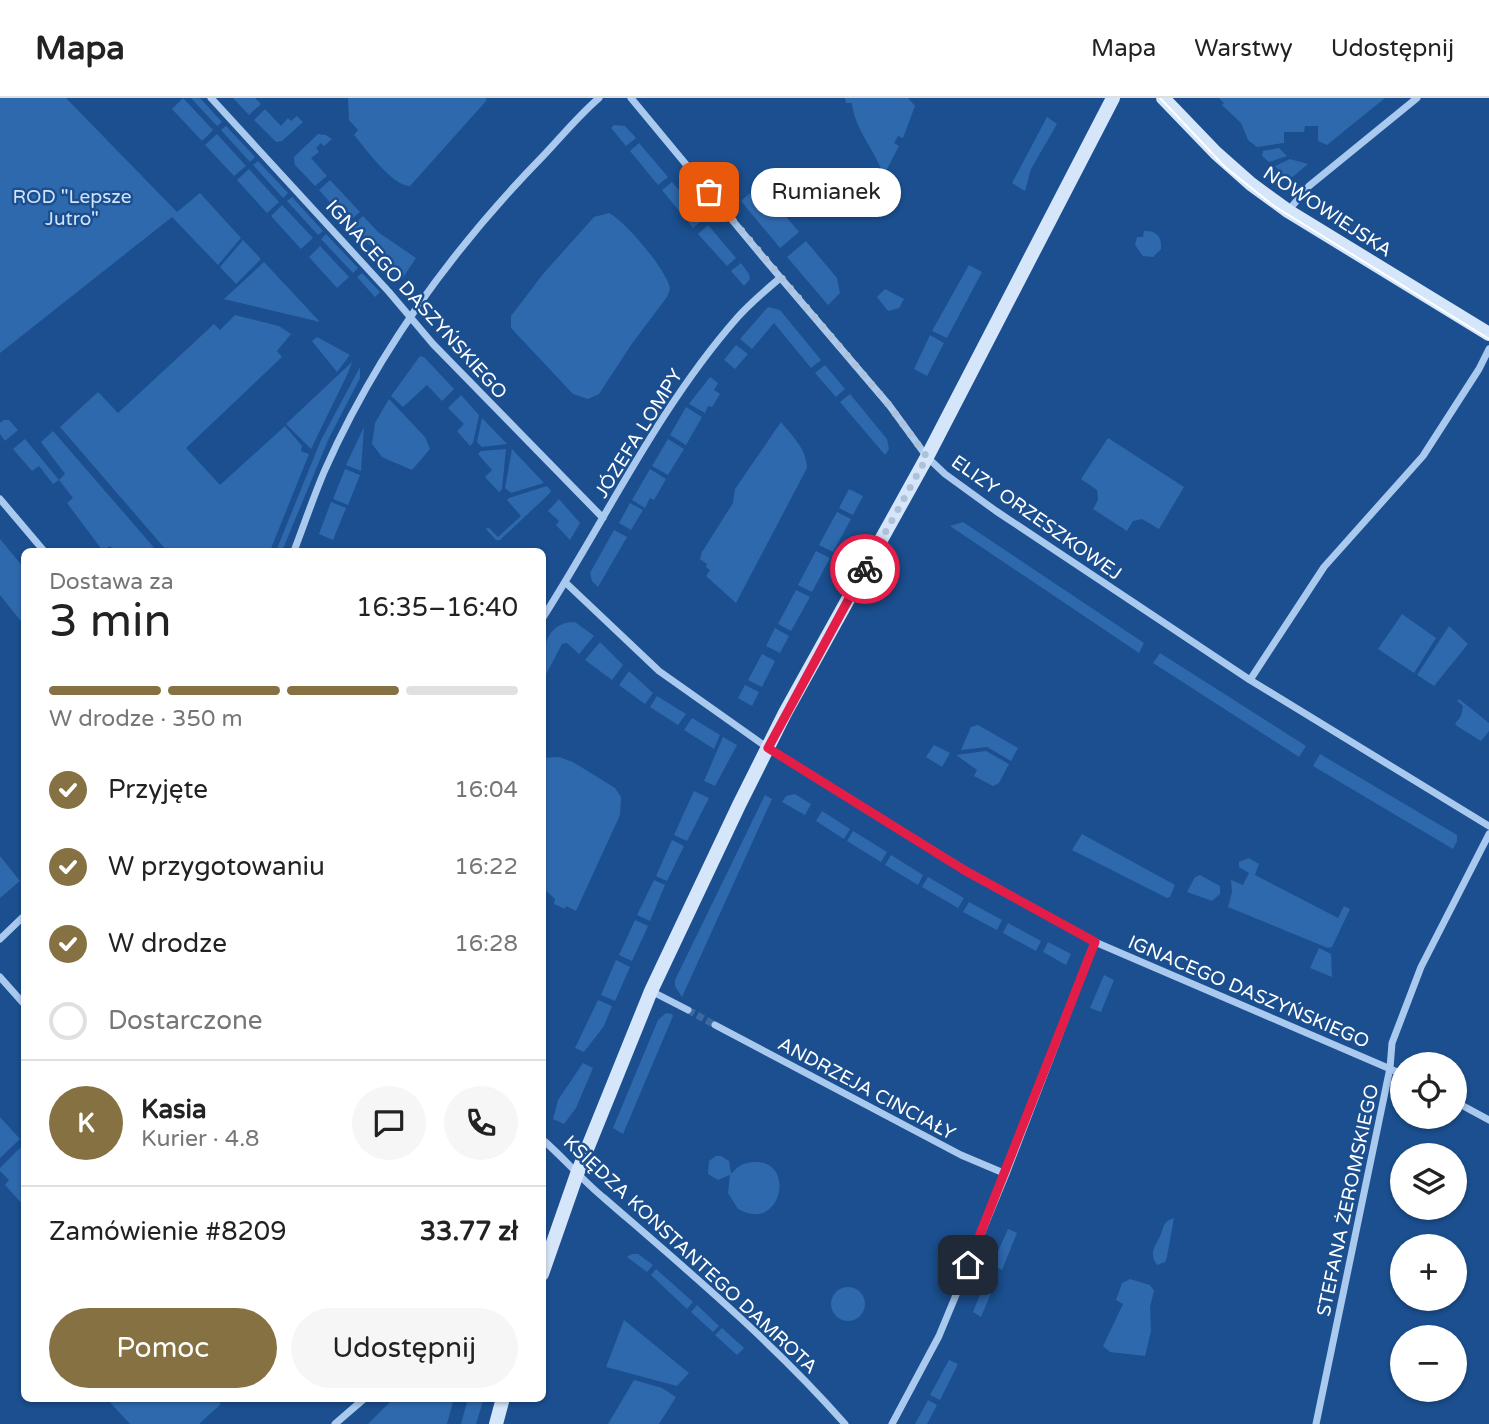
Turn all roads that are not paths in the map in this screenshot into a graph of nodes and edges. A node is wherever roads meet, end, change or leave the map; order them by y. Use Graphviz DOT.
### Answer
graph roads {
  1 [pos="211,98"];
  2 [pos="599,98"];
  3 [pos="631,98"];
  4 [pos="1113,98"];
  5 [pos="1163,98"];
  6 [pos="1417,98"];
  7 [pos="1288,211"];
  8 [pos="780,278"];
  9 [pos="411,316"];
  10 [pos="1489,334"];
  11 [pos="1489,349"];
  12 [pos="927,457"];
  13 [pos="0,499"];
  14 [pos="603,518"];
  15 [pos="41,548"];
  16 [pos="295,548"];
  17 [pos="566,583"];
  18 [pos="546,613"];
  19 [pos="1250,680"];
  20 [pos="768,748"];
  21 [pos="1489,826"];
  22 [pos="1489,834"];
  23 [pos="21,919"];
  24 [pos="0,939"];
  25 [pos="1095,942"];
  26 [pos="1,979"];
  27 [pos="651,991"];
  28 [pos="21,1001"];
  29 [pos="688,1010"];
  30 [pos="715,1025"];
  31 [pos="1391,1052"];
  32 [pos="1390,1068"];
  33 [pos="1467,1108"];
  34 [pos="1489,1121"];
  35 [pos="546,1143"];
  36 [pos="577,1174"];
  37 [pos="1006,1174"];
  38 [pos="546,1263"];
  39 [pos="360,1402"];
  40 [pos="502,1402"];
  41 [pos="335,1424"];
  42 [pos="496,1424"];
  43 [pos="845,1424"];
  44 [pos="892,1424"];
  45 [pos="1316,1424"];
  1 -- 9 [label="street, IGNACEGO DASZYŃSKIEGO"];
  2 -- 9 [label="street"];
  3 -- 8 [label="street, ELIZY ORZESZKOWEJ"];
  4 -- 12 [label="main road"];
  5 -- 7 [label="main road, NOWOWIEJSKA"];
  6 -- 7 [label="street"];
  7 -- 10 [label="main road, NOWOWIEJSKA"];
  8 -- 12 [label="street, ELIZY ORZESZKOWEJ"];
  8 -- 14 [label="street, JÓZEFA LOMPY"];
  9 -- 14 [label="street, IGNACEGO DASZYŃSKIEGO"];
  9 -- 16 [label="street"];
  11 -- 19 [label="street"];
  12 -- 19 [label="street, ELIZY ORZESZKOWEJ"];
  12 -- 20 [label="main road"];
  13 -- 15 [label="street"];
  14 -- 17 [label="street, JÓZEFA LOMPY"];
  17 -- 18 [label="street, JÓZEFA LOMPY"];
  17 -- 20 [label="street, IGNACEGO DASZYŃSKIEGO"];
  19 -- 21 [label="street, ELIZY ORZESZKOWEJ"];
  20 -- 25 [label="street, IGNACEGO DASZYŃSKIEGO"];
  20 -- 27 [label="main road"];
  22 -- 31 [label="street, STEFANA ŻEROMSKIEGO"];
  23 -- 24 [label="street"];
  25 -- 32 [label="street, IGNACEGO DASZYŃSKIEGO"];
  25 -- 37 [label="street"];
  26 -- 28 [label="street"];
  27 -- 29 [label="street"];
  27 -- 36 [label="main road"];
  30 -- 37 [label="street, ANDRZEJA CINCIAŁY"];
  32 -- 45 [label="street, STEFANA ŻEROMSKIEGO"];
  33 -- 34 [label="street"];
  35 -- 36 [label="street, KSIĘDZA KONSTANTEGO DAMROTA"];
  36 -- 38 [label="main road"];
  36 -- 43 [label="street, KSIĘDZA KONSTANTEGO DAMROTA"];
  37 -- 44 [label="street"];
  39 -- 41 [label="street"];
  40 -- 42 [label="main road"];
}
